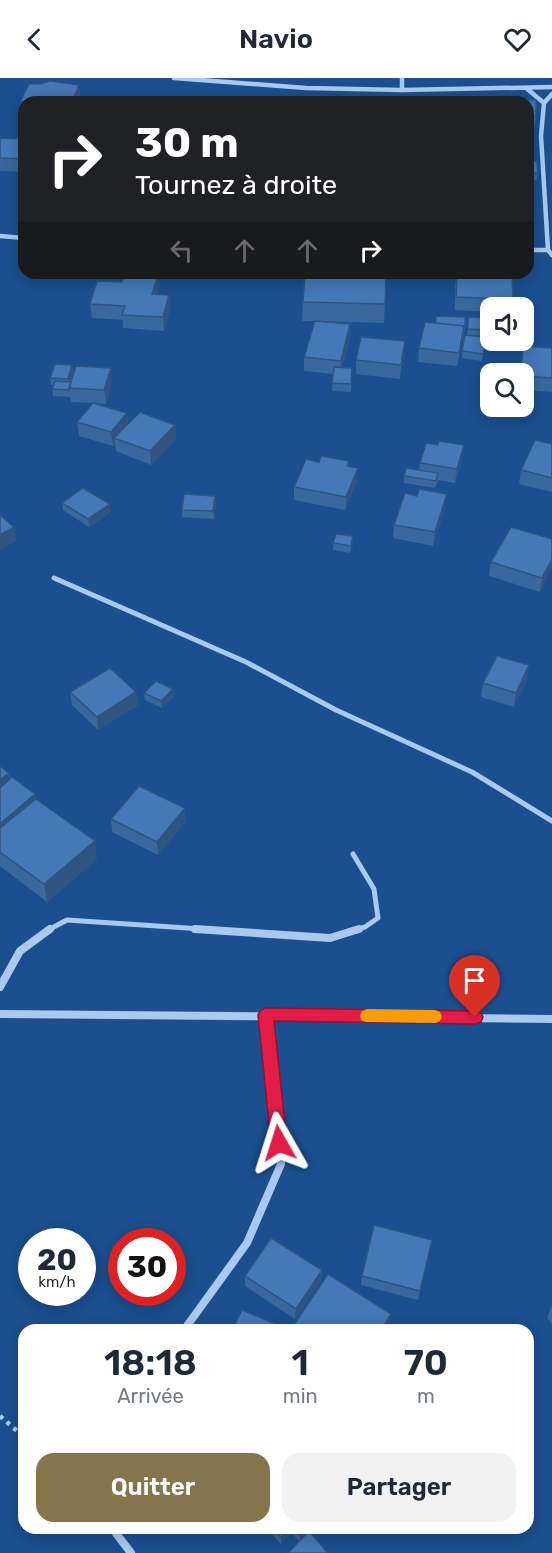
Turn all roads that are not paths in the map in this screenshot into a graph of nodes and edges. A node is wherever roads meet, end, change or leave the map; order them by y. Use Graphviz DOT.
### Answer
graph roads {
  1 [pos="174,78"];
  2 [pos="266,78"];
  3 [pos="402,78"];
  4 [pos="263,86"];
  5 [pos="525,87"];
  6 [pos="552,87"];
  7 [pos="402,90"];
  8 [pos="552,94"];
  9 [pos="544,103"];
  10 [pos="0,236"];
  11 [pos="18,238"];
  12 [pos="534,250"];
  13 [pos="548,250"];
  14 [pos="552,255"];
  15 [pos="54,578"];
  16 [pos="552,821"];
  17 [pos="353,854"];
  18 [pos="0,987"];
  19 [pos="0,1014"];
  20 [pos="266,1015"];
  21 [pos="552,1019"];
  22 [pos="188,1324"];
  23 [pos="117,1534"];
  24 [pos="131,1553"];
  1 -- 4 [label="street"];
  2 -- 4 [label="street"];
  3 -- 7 [label="street"];
  4 -- 7 [label="street"];
  5 -- 6 [label="street"];
  5 -- 7 [label="street"];
  5 -- 9 [label="street"];
  8 -- 9 [label="street"];
  9 -- 13 [label="street"];
  10 -- 11 [label="street"];
  12 -- 13 [label="street"];
  13 -- 14 [label="street"];
  15 -- 16 [label="street"];
  17 -- 18 [label="street"];
  19 -- 20 [label="street"];
  20 -- 21 [label="street"];
  20 -- 22 [label="street"];
  23 -- 24 [label="street"];
}
